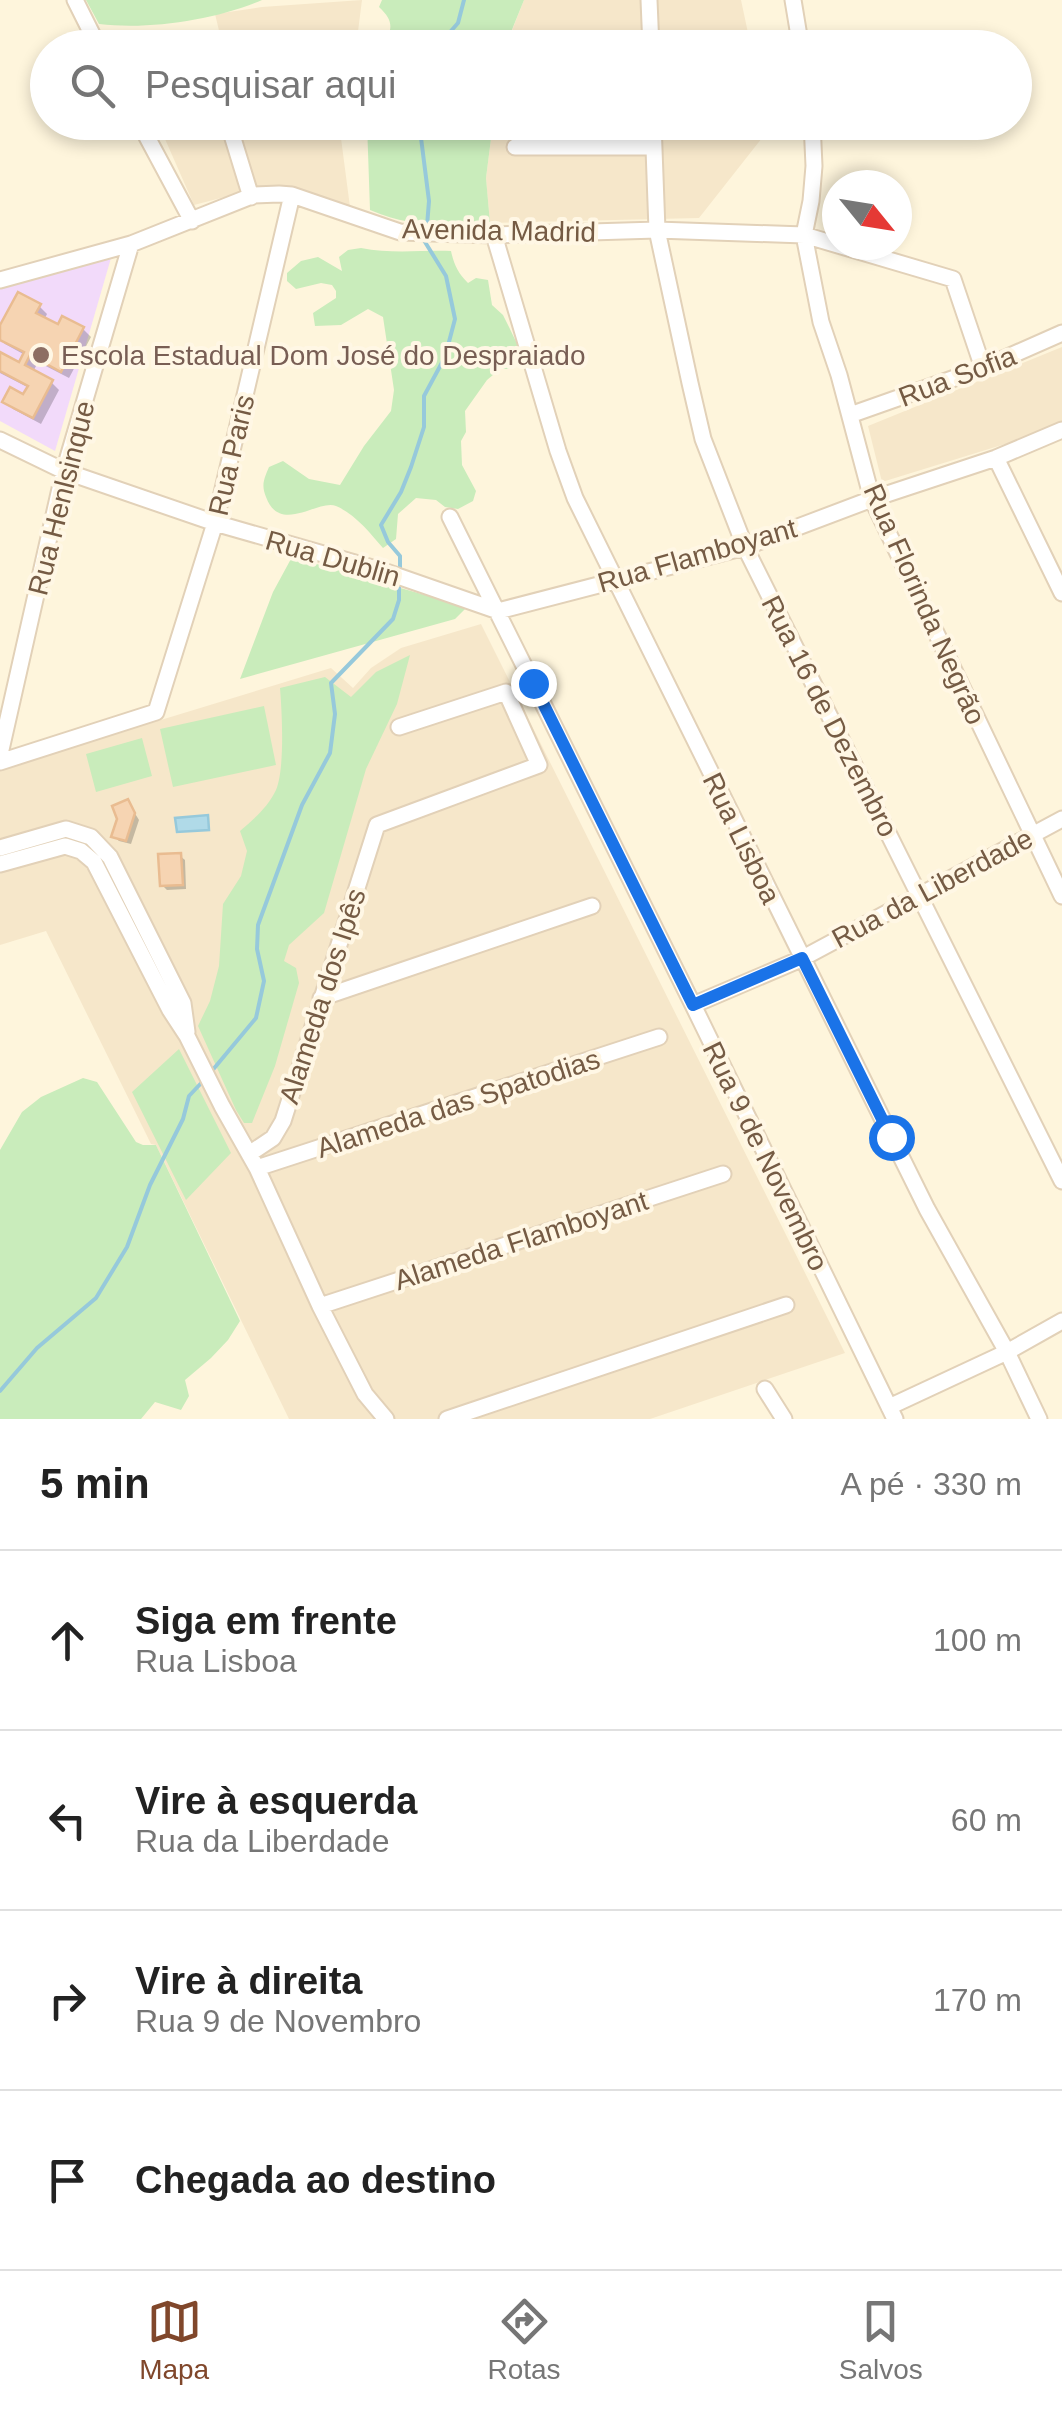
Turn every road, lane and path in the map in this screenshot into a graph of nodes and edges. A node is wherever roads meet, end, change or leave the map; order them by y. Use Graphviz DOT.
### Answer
graph roads {
  1 [pos="75,0"];
  2 [pos="649,0"];
  3 [pos="793,0"];
  4 [pos="90,30"];
  5 [pos="650,30"];
  6 [pos="798,30"];
  7 [pos="149,140"];
  8 [pos="233,140"];
  9 [pos="654,140"];
  10 [pos="813,140"];
  11 [pos="514,147"];
  12 [pos="654,147"];
  13 [pos="292,195"];
  14 [pos="250,196"];
  15 [pos="192,221"];
  16 [pos="657,230"];
  17 [pos="494,235"];
  18 [pos="804,236"];
  19 [pos="131,244"];
  20 [pos="0,280"];
  21 [pos="1062,334"];
  22 [pos="983,368"];
  23 [pos="850,415"];
  24 [pos="1062,430"];
  25 [pos="0,440"];
  26 [pos="996,458"];
  27 [pos="64,471"];
  28 [pos="872,499"];
  29 [pos="450,517"];
  30 [pos="215,524"];
  31 [pos="745,547"];
  32 [pos="614,580"];
  33 [pos="1062,593"];
  34 [pos="498,612"];
  35 [pos="400,727"];
  36 [pos="0,754"];
  37 [pos="0,762"];
  38 [pos="1062,819"];
  39 [pos="1032,834"];
  40 [pos="66,838"];
  41 [pos="0,848"];
  42 [pos="0,864"];
  43 [pos="920,895"];
  44 [pos="1062,896"];
  45 [pos="592,906"];
  46 [pos="802,958"];
  47 [pos="321,998"];
  48 [pos="693,1005"];
  49 [pos="659,1037"];
  50 [pos="253,1161"];
  51 [pos="723,1174"];
  52 [pos="1062,1181"];
  53 [pos="786,1305"];
  54 [pos="320,1306"];
  55 [pos="1062,1321"];
  56 [pos="1007,1352"];
  57 [pos="765,1389"];
  58 [pos="892,1413"];
  59 [pos="386,1419"];
  60 [pos="448,1419"];
  61 [pos="784,1419"];
  62 [pos="1040,1419"];
  1 -- 4 [label="street"];
  2 -- 5 [label="street"];
  3 -- 6 [label="street"];
  7 -- 15 [label="street"];
  8 -- 14 [label="street"];
  9 -- 12 [label="street, Rua 16 de Dezembro"];
  10 -- 18 [label="street, Rua Florinda Negrão"];
  11 -- 12 [label="street"];
  12 -- 16 [label="street, Rua 16 de Dezembro"];
  13 -- 14 [label="street, Avenida Madrid"];
  13 -- 17 [label="street, Avenida Madrid"];
  13 -- 30 [label="street, Rua Paris"];
  14 -- 15 [label="street, Avenida Madrid"];
  15 -- 19 [label="street, Avenida Madrid"];
  16 -- 17 [label="street, Avenida Madrid"];
  16 -- 18 [label="street, Avenida Madrid"];
  16 -- 31 [label="street, Rua 16 de Dezembro"];
  17 -- 32 [label="street, Rua Lisboa"];
  18 -- 22 [label="street, Avenida Madrid"];
  18 -- 23 [label="street, Rua Florinda Negrão"];
  19 -- 20 [label="street, Avenida Madrid"];
  19 -- 27 [label="street, Rua Henlsinque"];
  21 -- 22 [label="street, Rua Sofia"];
  22 -- 23 [label="street, Rua Sofia"];
  23 -- 28 [label="street, Rua Florinda Negrão"];
  24 -- 26 [label="street, Rua Flamboyant"];
  25 -- 27 [label="street, Rua Dublin"];
  26 -- 28 [label="street, Rua Flamboyant"];
  26 -- 33 [label="street"];
  27 -- 30 [label="street, Rua Dublin"];
  27 -- 36 [label="street, Rua Henlsinque"];
  28 -- 31 [label="street, Rua Flamboyant"];
  28 -- 39 [label="street, Rua Florinda Negrão"];
  29 -- 34 [label="street, Rua 9 de Novembro"];
  30 -- 34 [label="street, Rua Dublin"];
  30 -- 37 [label="street, Rua Paris"];
  31 -- 32 [label="street, Rua Flamboyant"];
  31 -- 43 [label="street, Rua 16 de Dezembro"];
  32 -- 34 [label="street, Rua Flamboyant"];
  32 -- 46 [label="street, Rua Lisboa"];
  34 -- 48 [label="street, Rua 9 de Novembro"];
  35 -- 47 [label="street, Alameda dos Ipês"];
  38 -- 39 [label="street, Rua da Liberdade"];
  39 -- 43 [label="street, Rua da Liberdade"];
  39 -- 44 [label="street, Rua Florinda Negrão"];
  40 -- 41 [label="street"];
  40 -- 42 [label="street"];
  40 -- 50 [label="street"];
  43 -- 46 [label="street, Rua da Liberdade"];
  43 -- 52 [label="street, Rua 16 de Dezembro"];
  45 -- 47 [label="street"];
  46 -- 48 [label="street, Rua da Liberdade"];
  46 -- 56 [label="street, Rua Lisboa"];
  47 -- 50 [label="street, Alameda dos Ipês"];
  48 -- 58 [label="street, Rua 9 de Novembro"];
  49 -- 50 [label="street, Alameda das Spatodias"];
  50 -- 54 [label="street"];
  51 -- 54 [label="street, Alameda Flamboyant"];
  53 -- 60 [label="street"];
  54 -- 59 [label="street"];
  55 -- 56 [label="street"];
  56 -- 58 [label="street"];
  56 -- 62 [label="street, Rua Lisboa"];
  57 -- 61 [label="street"];
}
